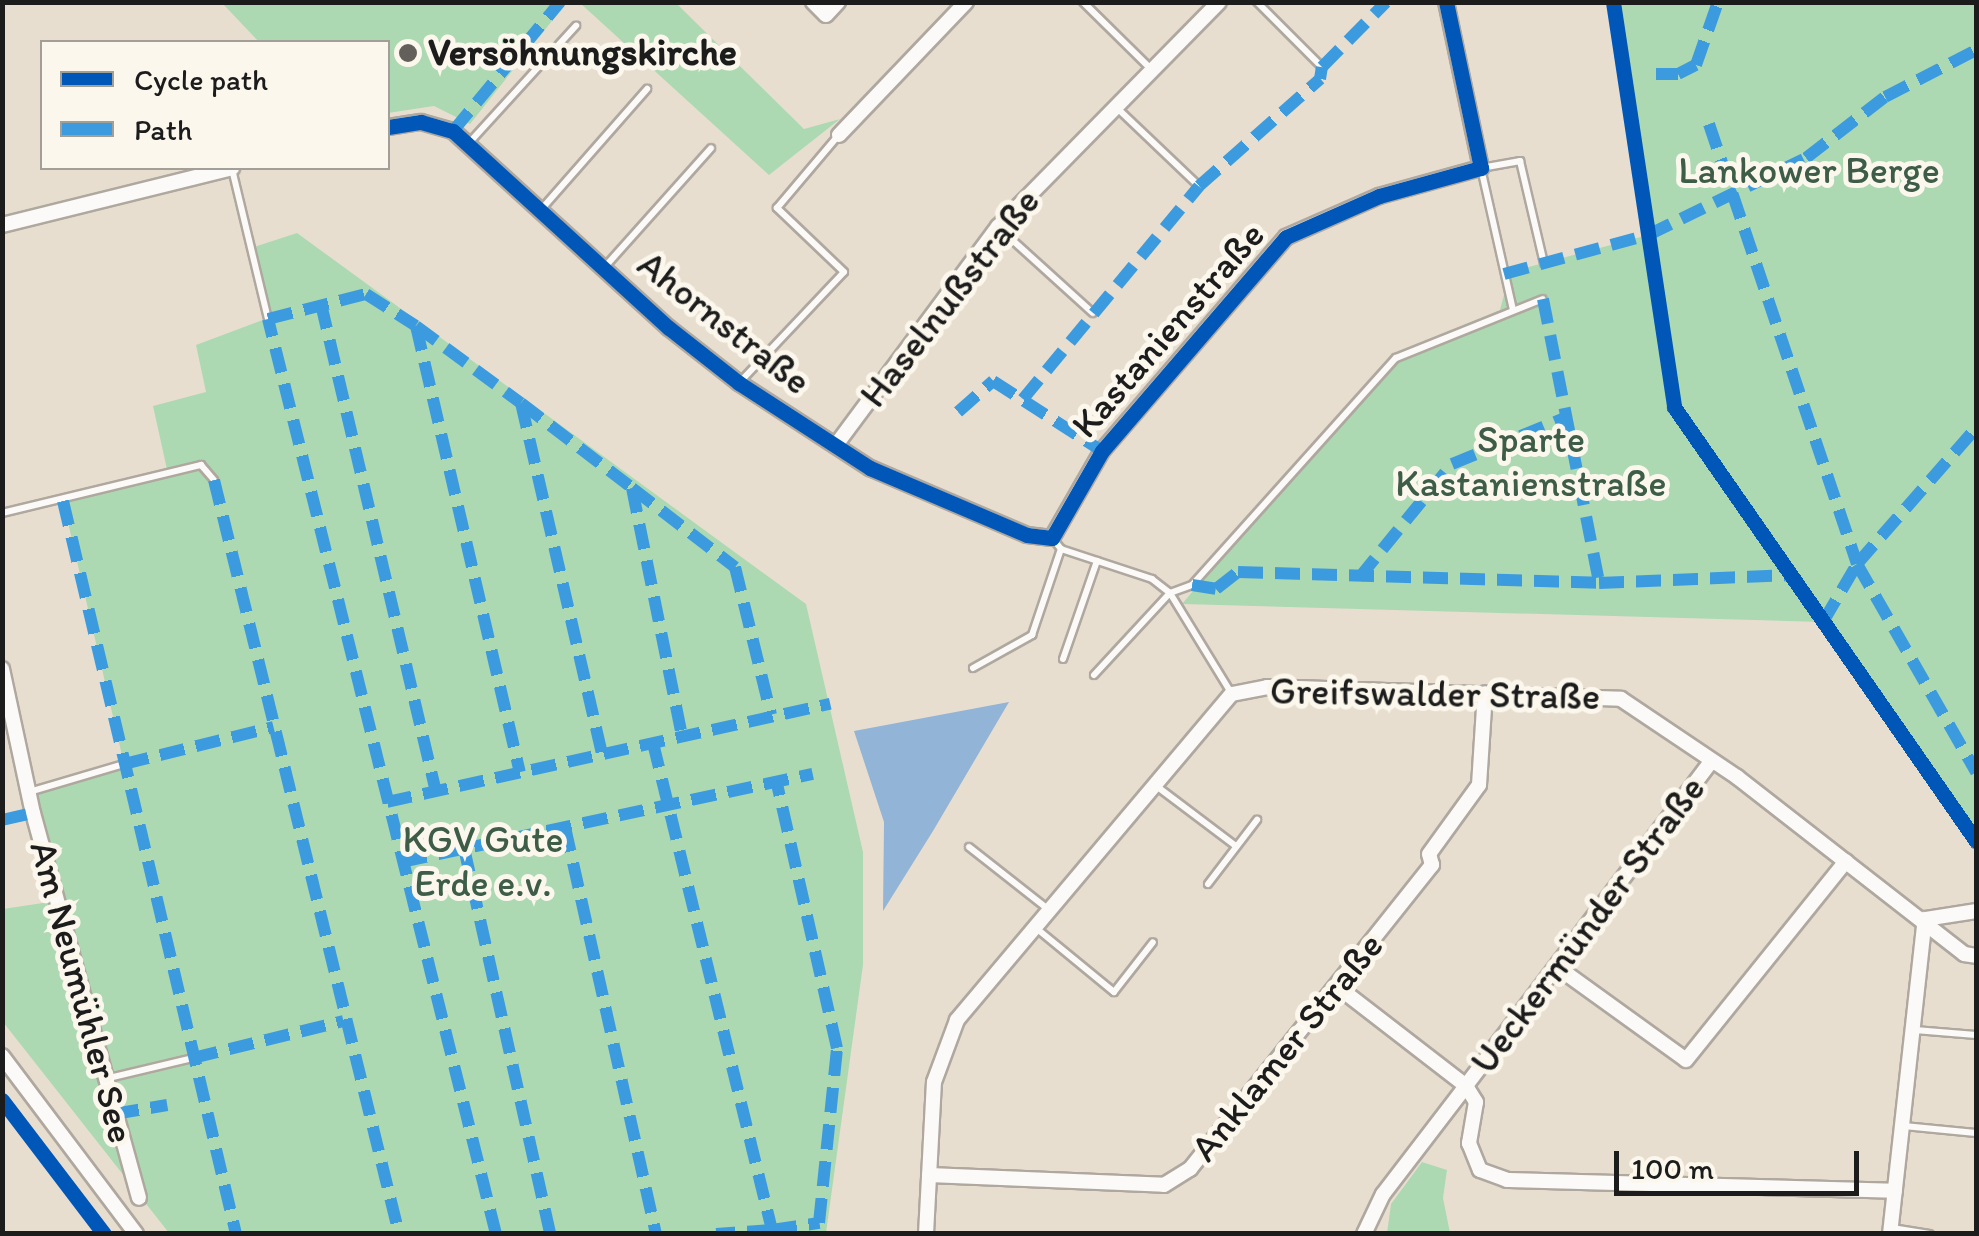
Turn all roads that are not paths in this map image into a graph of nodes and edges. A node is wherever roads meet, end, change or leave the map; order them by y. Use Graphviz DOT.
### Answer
graph roads {
  1 [pos="813,2"];
  2 [pos="838,2"];
  3 [pos="966,2"];
  4 [pos="1219,2"];
  5 [pos="1257,2"];
  6 [pos="1446,2"];
  7 [pos="1085,4"];
  8 [pos="576,26"];
  9 [pos="1322,67"];
  10 [pos="1151,69"];
  11 [pos="647,88"];
  12 [pos="1116,107"];
  13 [pos="390,127"];
  14 [pos="839,135"];
  15 [pos="468,144"];
  16 [pos="712,148"];
  17 [pos="1481,168"];
  18 [pos="224,170"];
  19 [pos="232,170"];
  20 [pos="1199,186"];
  21 [pos="538,212"];
  22 [pos="2,225"];
  23 [pos="998,226"];
  24 [pos="1544,263"];
  25 [pos="602,270"];
  26 [pos="1542,299"];
  27 [pos="1513,310"];
  28 [pos="1093,313"];
  29 [pos="268,319"];
  30 [pos="739,383"];
  31 [pos="836,445"];
  32 [pos="214,480"];
  33 [pos="2,513"];
  34 [pos="1056,543"];
  35 [pos="1097,561"];
  36 [pos="1170,593"];
  37 [pos="1063,658"];
  38 [pos="973,668"];
  39 [pos="2,669"];
  40 [pos="1094,674"];
  41 [pos="1485,693"];
  42 [pos="1232,694"];
  43 [pos="1710,763"];
  44 [pos="124,764"];
  45 [pos="1154,784"];
  46 [pos="28,793"];
  47 [pos="1257,820"];
  48 [pos="1236,846"];
  49 [pos="969,847"];
  50 [pos="1846,860"];
  51 [pos="1208,884"];
  52 [pos="1050,910"];
  53 [pos="1976,911"];
  54 [pos="1925,920"];
  55 [pos="1035,928"];
  56 [pos="1153,942"];
  57 [pos="1976,956"];
  58 [pos="1560,969"];
  59 [pos="1338,987"];
  60 [pos="1914,1030"];
  61 [pos="1976,1035"];
  62 [pos="2,1056"];
  63 [pos="192,1058"];
  64 [pos="104,1079"];
  65 [pos="1466,1086"];
  66 [pos="1902,1126"];
  67 [pos="1976,1133"];
  68 [pos="929,1176"];
  69 [pos="1895,1192"];
  70 [pos="139,1198"];
  71 [pos="128,1230"];
  72 [pos="1891,1231"];
  73 [pos="926,1234"];
  74 [pos="1364,1234"];
  75 [pos="1930,1234"];
  1 -- 2 [label="street"];
  3 -- 14 [label="street"];
  4 -- 10 [label="street, Haselnußstraße"];
  5 -- 9 [label="lane"];
  6 -- 17 [label="street"];
  7 -- 10 [label="lane"];
  8 -- 15 [label="lane"];
  10 -- 12 [label="street, Haselnußstraße"];
  11 -- 21 [label="lane"];
  12 -- 20 [label="lane"];
  12 -- 23 [label="street, Haselnußstraße"];
  13 -- 15 [label="street, Ahornstraße"];
  14 -- 30 [label="lane"];
  15 -- 21 [label="street, Ahornstraße"];
  16 -- 25 [label="lane"];
  17 -- 24 [label="lane"];
  17 -- 27 [label="lane"];
  17 -- 34 [label="street, Kastanienstraße"];
  18 -- 22 [label="street"];
  19 -- 29 [label="lane"];
  21 -- 25 [label="street, Ahornstraße"];
  23 -- 28 [label="lane"];
  23 -- 31 [label="street, Haselnußstraße"];
  25 -- 30 [label="street, Ahornstraße"];
  26 -- 27 [label="lane"];
  27 -- 36 [label="lane"];
  30 -- 31 [label="street, Ahornstraße"];
  31 -- 34 [label="street, Ahornstraße"];
  32 -- 33 [label="lane"];
  34 -- 35 [label="lane"];
  34 -- 38 [label="lane"];
  35 -- 36 [label="lane"];
  35 -- 37 [label="lane"];
  36 -- 40 [label="lane"];
  36 -- 42 [label="lane"];
  39 -- 46 [label="street, Am Neumühler See"];
  41 -- 42 [label="street, Greifswalder Straße"];
  41 -- 43 [label="street, Greifswalder Straße"];
  41 -- 59 [label="street, Anklamer Straße"];
  42 -- 45 [label="street, Greifswalder Straße"];
  43 -- 50 [label="street, Greifswalder Straße"];
  43 -- 58 [label="street, Ueckermünder Straße"];
  44 -- 46 [label="lane"];
  45 -- 48 [label="lane"];
  45 -- 52 [label="street, Greifswalder Straße"];
  46 -- 64 [label="street, Am Neumühler See"];
  47 -- 48 [label="lane"];
  48 -- 51 [label="lane"];
  49 -- 52 [label="lane"];
  50 -- 54 [label="street, Greifswalder Straße"];
  50 -- 58 [label="street"];
  52 -- 55 [label="street, Greifswalder Straße"];
  53 -- 54 [label="street"];
  54 -- 57 [label="street, Greifswalder Straße"];
  54 -- 60 [label="street"];
  55 -- 56 [label="lane"];
  55 -- 68 [label="street, Greifswalder Straße"];
  58 -- 65 [label="street, Ueckermünder Straße"];
  59 -- 65 [label="street"];
  59 -- 68 [label="street, Anklamer Straße"];
  60 -- 61 [label="lane"];
  60 -- 66 [label="street"];
  62 -- 71 [label="street"];
  63 -- 64 [label="lane"];
  64 -- 70 [label="street, Am Neumühler See"];
  65 -- 69 [label="street, Ueckermünder Straße"];
  65 -- 74 [label="street, Ueckermünder Straße"];
  66 -- 67 [label="lane"];
  66 -- 69 [label="street"];
  68 -- 73 [label="street, Greifswalder Straße"];
  69 -- 72 [label="street"];
  72 -- 75 [label="lane"];
}
